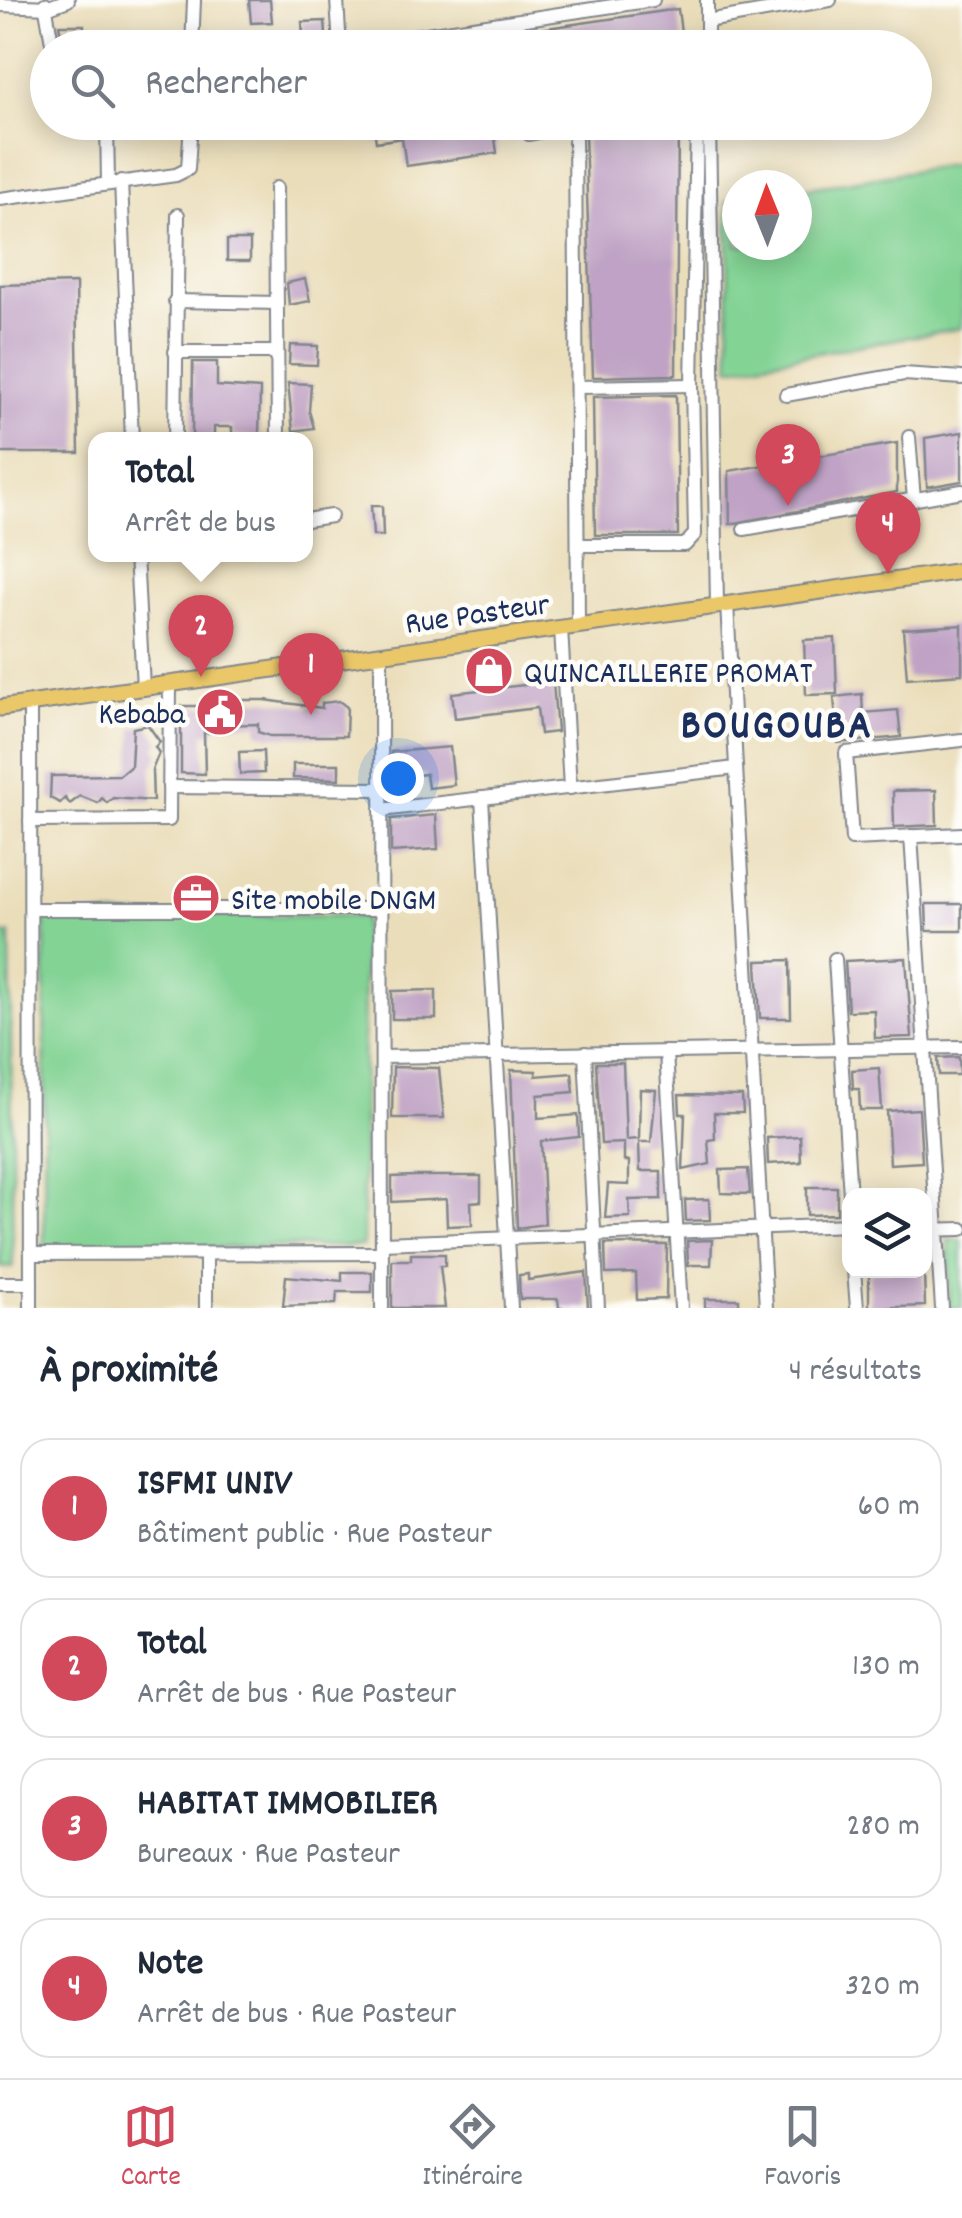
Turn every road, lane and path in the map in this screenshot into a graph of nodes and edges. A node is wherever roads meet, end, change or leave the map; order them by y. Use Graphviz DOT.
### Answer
graph roads {
  1 [pos="68,0"];
  2 [pos="194,0"];
  3 [pos="337,0"];
  4 [pos="653,0"];
  5 [pos="707,0"];
  6 [pos="830,0"];
  7 [pos="44,4"];
  8 [pos="0,5"];
  9 [pos="707,21"];
  10 [pos="49,30"];
  11 [pos="193,30"];
  12 [pos="339,30"];
  13 [pos="453,30"];
  14 [pos="707,30"];
  15 [pos="109,140"];
  16 [pos="190,140"];
  17 [pos="581,140"];
  18 [pos="697,140"];
  19 [pos="709,140"];
  20 [pos="115,182"];
  21 [pos="276,188"];
  22 [pos="0,199"];
  23 [pos="178,215"];
  24 [pos="175,301"];
  25 [pos="277,303"];
  26 [pos="175,352"];
  27 [pos="277,352"];
  28 [pos="962,378"];
  29 [pos="692,385"];
  30 [pos="576,387"];
  31 [pos="786,395"];
  32 [pos="131,432"];
  33 [pos="176,432"];
  34 [pos="278,432"];
  35 [pos="909,437"];
  36 [pos="962,492"];
  37 [pos="914,500"];
  38 [pos="330,516"];
  39 [pos="313,519"];
  40 [pos="744,529"];
  41 [pos="578,545"];
  42 [pos="136,562"];
  43 [pos="962,571"];
  44 [pos="722,605"];
  45 [pos="578,626"];
  46 [pos="561,628"];
  47 [pos="381,654"];
  48 [pos="170,684"];
  49 [pos="143,688"];
  50 [pos="30,704"];
  51 [pos="0,708"];
  52 [pos="962,740"];
  53 [pos="736,768"];
  54 [pos="169,786"];
  55 [pos="570,788"];
  56 [pos="381,789"];
  57 [pos="482,798"];
  58 [pos="381,810"];
  59 [pos="30,822"];
  60 [pos="962,834"];
  61 [pos="911,836"];
  62 [pos="30,909"];
  63 [pos="382,909"];
  64 [pos="835,959"];
  65 [pos="962,1046"];
  66 [pos="925,1047"];
  67 [pos="841,1049"];
  68 [pos="752,1050"];
  69 [pos="666,1052"];
  70 [pos="585,1054"];
  71 [pos="496,1055"];
  72 [pos="382,1057"];
  73 [pos="850,1188"];
  74 [pos="930,1188"];
  75 [pos="842,1224"];
  76 [pos="762,1228"];
  77 [pos="962,1229"];
  78 [pos="932,1230"];
  79 [pos="676,1232"];
  80 [pos="594,1234"];
  81 [pos="932,1237"];
  82 [pos="507,1238"];
  83 [pos="382,1248"];
  84 [pos="31,1254"];
  85 [pos="206,1254"];
  86 [pos="854,1278"];
  87 [pos="0,1283"];
  88 [pos="31,1283"];
  89 [pos="31,1308"];
  90 [pos="206,1308"];
  91 [pos="382,1308"];
  92 [pos="511,1308"];
  93 [pos="598,1308"];
  94 [pos="681,1308"];
  95 [pos="766,1308"];
  96 [pos="856,1308"];
  97 [pos="942,1308"];
  1 -- 7 [label="street"];
  2 -- 11 [label="street"];
  3 -- 12 [label="street"];
  4 -- 13 [label="street"];
  5 -- 9 [label="street"];
  6 -- 9 [label="street"];
  7 -- 8 [label="street"];
  7 -- 10 [label="street"];
  9 -- 14 [label="street"];
  15 -- 20 [label="street"];
  16 -- 20 [label="street"];
  17 -- 30 [label="street"];
  18 -- 29 [label="street"];
  19 -- 44 [label="street"];
  20 -- 22 [label="street"];
  20 -- 32 [label="street"];
  21 -- 25 [label="street"];
  23 -- 24 [label="street"];
  24 -- 25 [label="street"];
  24 -- 26 [label="street"];
  25 -- 27 [label="street"];
  26 -- 27 [label="street"];
  26 -- 33 [label="street"];
  27 -- 34 [label="street"];
  28 -- 31 [label="street"];
  29 -- 30 [label="street"];
  29 -- 41 [label="street"];
  30 -- 41 [label="street"];
  35 -- 37 [label="street"];
  36 -- 37 [label="street"];
  37 -- 40 [label="street"];
  38 -- 39 [label="street"];
  41 -- 45 [label="street"];
  42 -- 49 [label="street"];
  43 -- 44 [label="main road, Rue Pasteur"];
  44 -- 45 [label="main road, Rue Pasteur"];
  44 -- 53 [label="street"];
  45 -- 46 [label="main road, Rue Pasteur"];
  46 -- 47 [label="main road, Rue Pasteur"];
  46 -- 55 [label="street"];
  47 -- 48 [label="main road, Rue Pasteur"];
  47 -- 56 [label="street"];
  48 -- 49 [label="main road, Rue Pasteur"];
  48 -- 54 [label="street"];
  49 -- 50 [label="main road, Rue Pasteur"];
  50 -- 51 [label="main road, Rue Pasteur"];
  50 -- 59 [label="street"];
  52 -- 61 [label="street"];
  53 -- 55 [label="street"];
  53 -- 68 [label="street"];
  54 -- 56 [label="street"];
  54 -- 59 [label="street"];
  55 -- 57 [label="street"];
  56 -- 58 [label="street"];
  57 -- 58 [label="street"];
  57 -- 71 [label="street"];
  58 -- 63 [label="street"];
  59 -- 62 [label="street"];
  60 -- 61 [label="street"];
  61 -- 66 [label="street"];
  62 -- 63 [label="street"];
  62 -- 84 [label="street"];
  63 -- 72 [label="street"];
  64 -- 67 [label="street"];
  65 -- 66 [label="street"];
  66 -- 67 [label="street"];
  66 -- 74 [label="street"];
  67 -- 68 [label="street"];
  67 -- 73 [label="street"];
  68 -- 69 [label="street"];
  68 -- 76 [label="street"];
  69 -- 70 [label="street"];
  69 -- 79 [label="street"];
  70 -- 71 [label="street"];
  70 -- 80 [label="street"];
  71 -- 72 [label="street"];
  71 -- 82 [label="street"];
  72 -- 83 [label="street"];
  75 -- 76 [label="street"];
  76 -- 79 [label="street"];
  76 -- 95 [label="street"];
  77 -- 78 [label="street"];
  79 -- 80 [label="street"];
  79 -- 94 [label="street"];
  80 -- 82 [label="street"];
  80 -- 93 [label="street"];
  81 -- 97 [label="street"];
  82 -- 83 [label="street"];
  82 -- 92 [label="street"];
  83 -- 85 [label="street"];
  83 -- 91 [label="street"];
  84 -- 85 [label="street"];
  84 -- 88 [label="street"];
  85 -- 90 [label="street"];
  86 -- 96 [label="street"];
  87 -- 88 [label="street"];
  88 -- 89 [label="street"];
}
